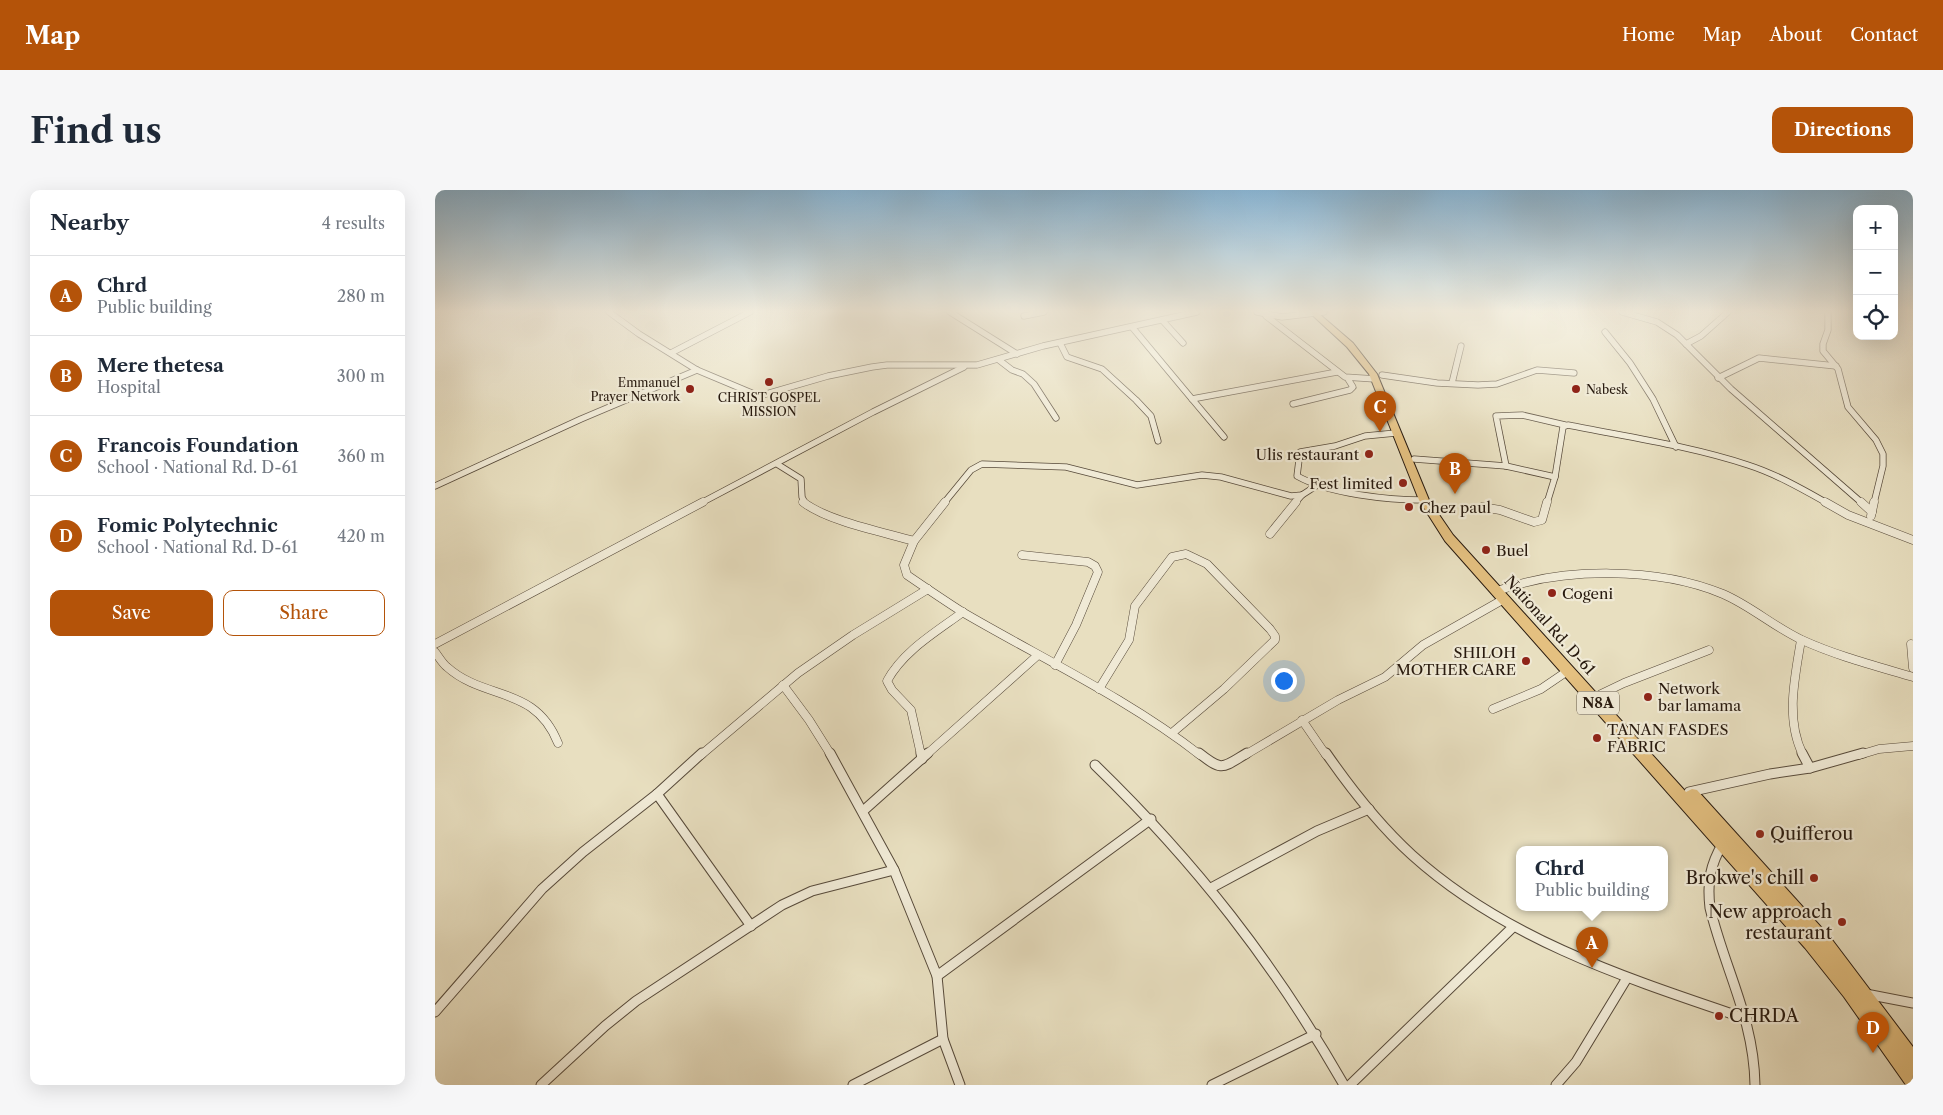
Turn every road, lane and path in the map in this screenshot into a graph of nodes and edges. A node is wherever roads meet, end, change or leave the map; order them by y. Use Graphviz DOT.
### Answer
graph roads {
  1 [pos="672,354"];
  2 [pos="1017,354"];
  3 [pos="1065,354"];
  4 [pos="1154,354"];
  5 [pos="1316,354"];
  6 [pos="1358,354"];
  7 [pos="1459,354"];
  8 [pos="1623,354"];
  9 [pos="1694,354"];
  10 [pos="1825,354"];
  11 [pos="999,360"];
  12 [pos="966,366"];
  13 [pos="1836,366"];
  14 [pos="697,370"];
  15 [pos="1337,372"];
  16 [pos="1574,373"];
  17 [pos="1378,377"];
  18 [pos="1718,378"];
  19 [pos="1348,379"];
  20 [pos="1451,383"];
  21 [pos="1192,399"];
  22 [pos="1293,404"];
  23 [pos="1056,418"];
  24 [pos="1565,425"];
  25 [pos="1396,433"];
  26 [pos="1224,437"];
  27 [pos="1158,441"];
  28 [pos="1676,446"];
  29 [pos="1414,459"];
  30 [pos="777,464"];
  31 [pos="1506,466"];
  32 [pos="1555,477"];
  33 [pos="1319,484"];
  34 [pos="435,486"];
  35 [pos="1302,496"];
  36 [pos="1424,500"];
  37 [pos="1482,507"];
  38 [pos="1873,512"];
  39 [pos="1868,522"];
  40 [pos="1271,534"];
  41 [pos="1913,540"];
  42 [pos="914,541"];
  43 [pos="1022,555"];
  44 [pos="928,589"];
  45 [pos="1501,593"];
  46 [pos="963,612"];
  47 [pos="1801,640"];
  48 [pos="435,644"];
  49 [pos="1911,644"];
  50 [pos="1709,650"];
  51 [pos="435,652"];
  52 [pos="1038,655"];
  53 [pos="1055,665"];
  54 [pos="1913,668"];
  55 [pos="1569,670"];
  56 [pos="1913,677"];
  57 [pos="783,685"];
  58 [pos="1099,689"];
  59 [pos="1601,694"];
  60 [pos="1493,709"];
  61 [pos="1302,720"];
  62 [pos="1172,733"];
  63 [pos="558,743"];
  64 [pos="1913,746"];
  65 [pos="922,759"];
  66 [pos="1095,765"];
  67 [pos="1810,768"];
  68 [pos="1689,792"];
  69 [pos="657,794"];
  70 [pos="1369,809"];
  71 [pos="863,811"];
  72 [pos="1151,819"];
  73 [pos="1723,843"];
  74 [pos="894,870"];
  75 [pos="1211,888"];
  76 [pos="751,926"];
  77 [pos="1513,928"];
  78 [pos="937,976"];
  79 [pos="1627,978"];
  80 [pos="1857,992"];
  81 [pos="1913,1003"];
  82 [pos="435,1012"];
  83 [pos="1747,1019"];
  84 [pos="1316,1034"];
  85 [pos="943,1039"];
  86 [pos="1913,1062"];
  87 [pos="1913,1078"];
  88 [pos="541,1085"];
  89 [pos="853,1085"];
  90 [pos="960,1085"];
  91 [pos="1212,1085"];
  92 [pos="1343,1085"];
  93 [pos="1350,1085"];
  94 [pos="1556,1085"];
  95 [pos="1755,1085"];
  1 -- 14 [label="street"];
  2 -- 11 [label="street"];
  3 -- 27 [label="street"];
  4 -- 21 [label="street"];
  5 -- 15 [label="street"];
  6 -- 17 [label="highway, National Rd. D-61 / N8A"];
  7 -- 20 [label="street"];
  8 -- 28 [label="street"];
  9 -- 18 [label="street"];
  10 -- 13 [label="street"];
  11 -- 12 [label="street"];
  11 -- 23 [label="street"];
  12 -- 14 [label="street"];
  12 -- 30 [label="street"];
  13 -- 18 [label="street"];
  13 -- 38 [label="street"];
  14 -- 34 [label="street"];
  15 -- 19 [label="street"];
  15 -- 21 [label="street"];
  16 -- 20 [label="street"];
  17 -- 19 [label="street"];
  17 -- 20 [label="street"];
  17 -- 25 [label="highway, National Rd. D-61 / N8A"];
  17 -- 29 [label="highway, National Rd. D-61 / N8A"];
  18 -- 38 [label="street"];
  19 -- 22 [label="street"];
  21 -- 26 [label="street"];
  24 -- 28 [label="street"];
  24 -- 31 [label="street"];
  24 -- 32 [label="street"];
  25 -- 33 [label="street"];
  25 -- 36 [label="highway, National Rd. D-61 / N8A"];
  28 -- 39 [label="street"];
  29 -- 31 [label="street"];
  29 -- 45 [label="highway, National Rd. D-61 / N8A"];
  30 -- 42 [label="street"];
  30 -- 48 [label="street"];
  31 -- 32 [label="street"];
  32 -- 37 [label="street"];
  33 -- 35 [label="street"];
  33 -- 36 [label="street"];
  35 -- 40 [label="street"];
  35 -- 42 [label="street"];
  36 -- 45 [label="highway, National Rd. D-61 / N8A"];
  38 -- 39 [label="street"];
  39 -- 41 [label="street"];
  42 -- 44 [label="street"];
  43 -- 53 [label="street"];
  44 -- 46 [label="street"];
  44 -- 57 [label="street"];
  45 -- 47 [label="street"];
  45 -- 55 [label="highway, National Rd. D-61 / N8A"];
  45 -- 59 [label="highway, National Rd. D-61 / N8A"];
  45 -- 61 [label="street"];
  46 -- 52 [label="street"];
  46 -- 65 [label="street"];
  47 -- 56 [label="street"];
  47 -- 67 [label="street"];
  49 -- 54 [label="street"];
  50 -- 59 [label="street"];
  51 -- 63 [label="street"];
  52 -- 53 [label="street"];
  52 -- 65 [label="street"];
  53 -- 58 [label="street"];
  55 -- 60 [label="street"];
  55 -- 73 [label="highway, National Rd. D-61 / N8A"];
  57 -- 69 [label="street"];
  57 -- 71 [label="street"];
  58 -- 62 [label="street"];
  58 -- 62 [label="street"];
  59 -- 68 [label="highway, National Rd. D-61 / N8A"];
  61 -- 62 [label="street"];
  61 -- 70 [label="street"];
  64 -- 67 [label="street"];
  65 -- 71 [label="street"];
  66 -- 72 [label="street"];
  67 -- 68 [label="street"];
  68 -- 80 [label="highway, National Rd. D-61 / N8A"];
  69 -- 76 [label="street"];
  69 -- 82 [label="street"];
  70 -- 75 [label="street"];
  70 -- 77 [label="street"];
  71 -- 74 [label="street"];
  72 -- 75 [label="street"];
  72 -- 78 [label="street"];
  73 -- 80 [label="highway, National Rd. D-61 / N8A"];
  73 -- 83 [label="street"];
  74 -- 76 [label="street"];
  74 -- 78 [label="street"];
  75 -- 84 [label="street"];
  76 -- 88 [label="street"];
  77 -- 79 [label="street"];
  77 -- 93 [label="street"];
  78 -- 85 [label="street"];
  79 -- 83 [label="street"];
  79 -- 94 [label="street"];
  80 -- 81 [label="street"];
  80 -- 86 [label="highway, National Rd. D-61 / N8A"];
  80 -- 87 [label="highway, National Rd. D-61 / N8A"];
  83 -- 95 [label="street"];
  84 -- 91 [label="street"];
  84 -- 92 [label="street"];
  85 -- 89 [label="street"];
  85 -- 90 [label="street"];
}
